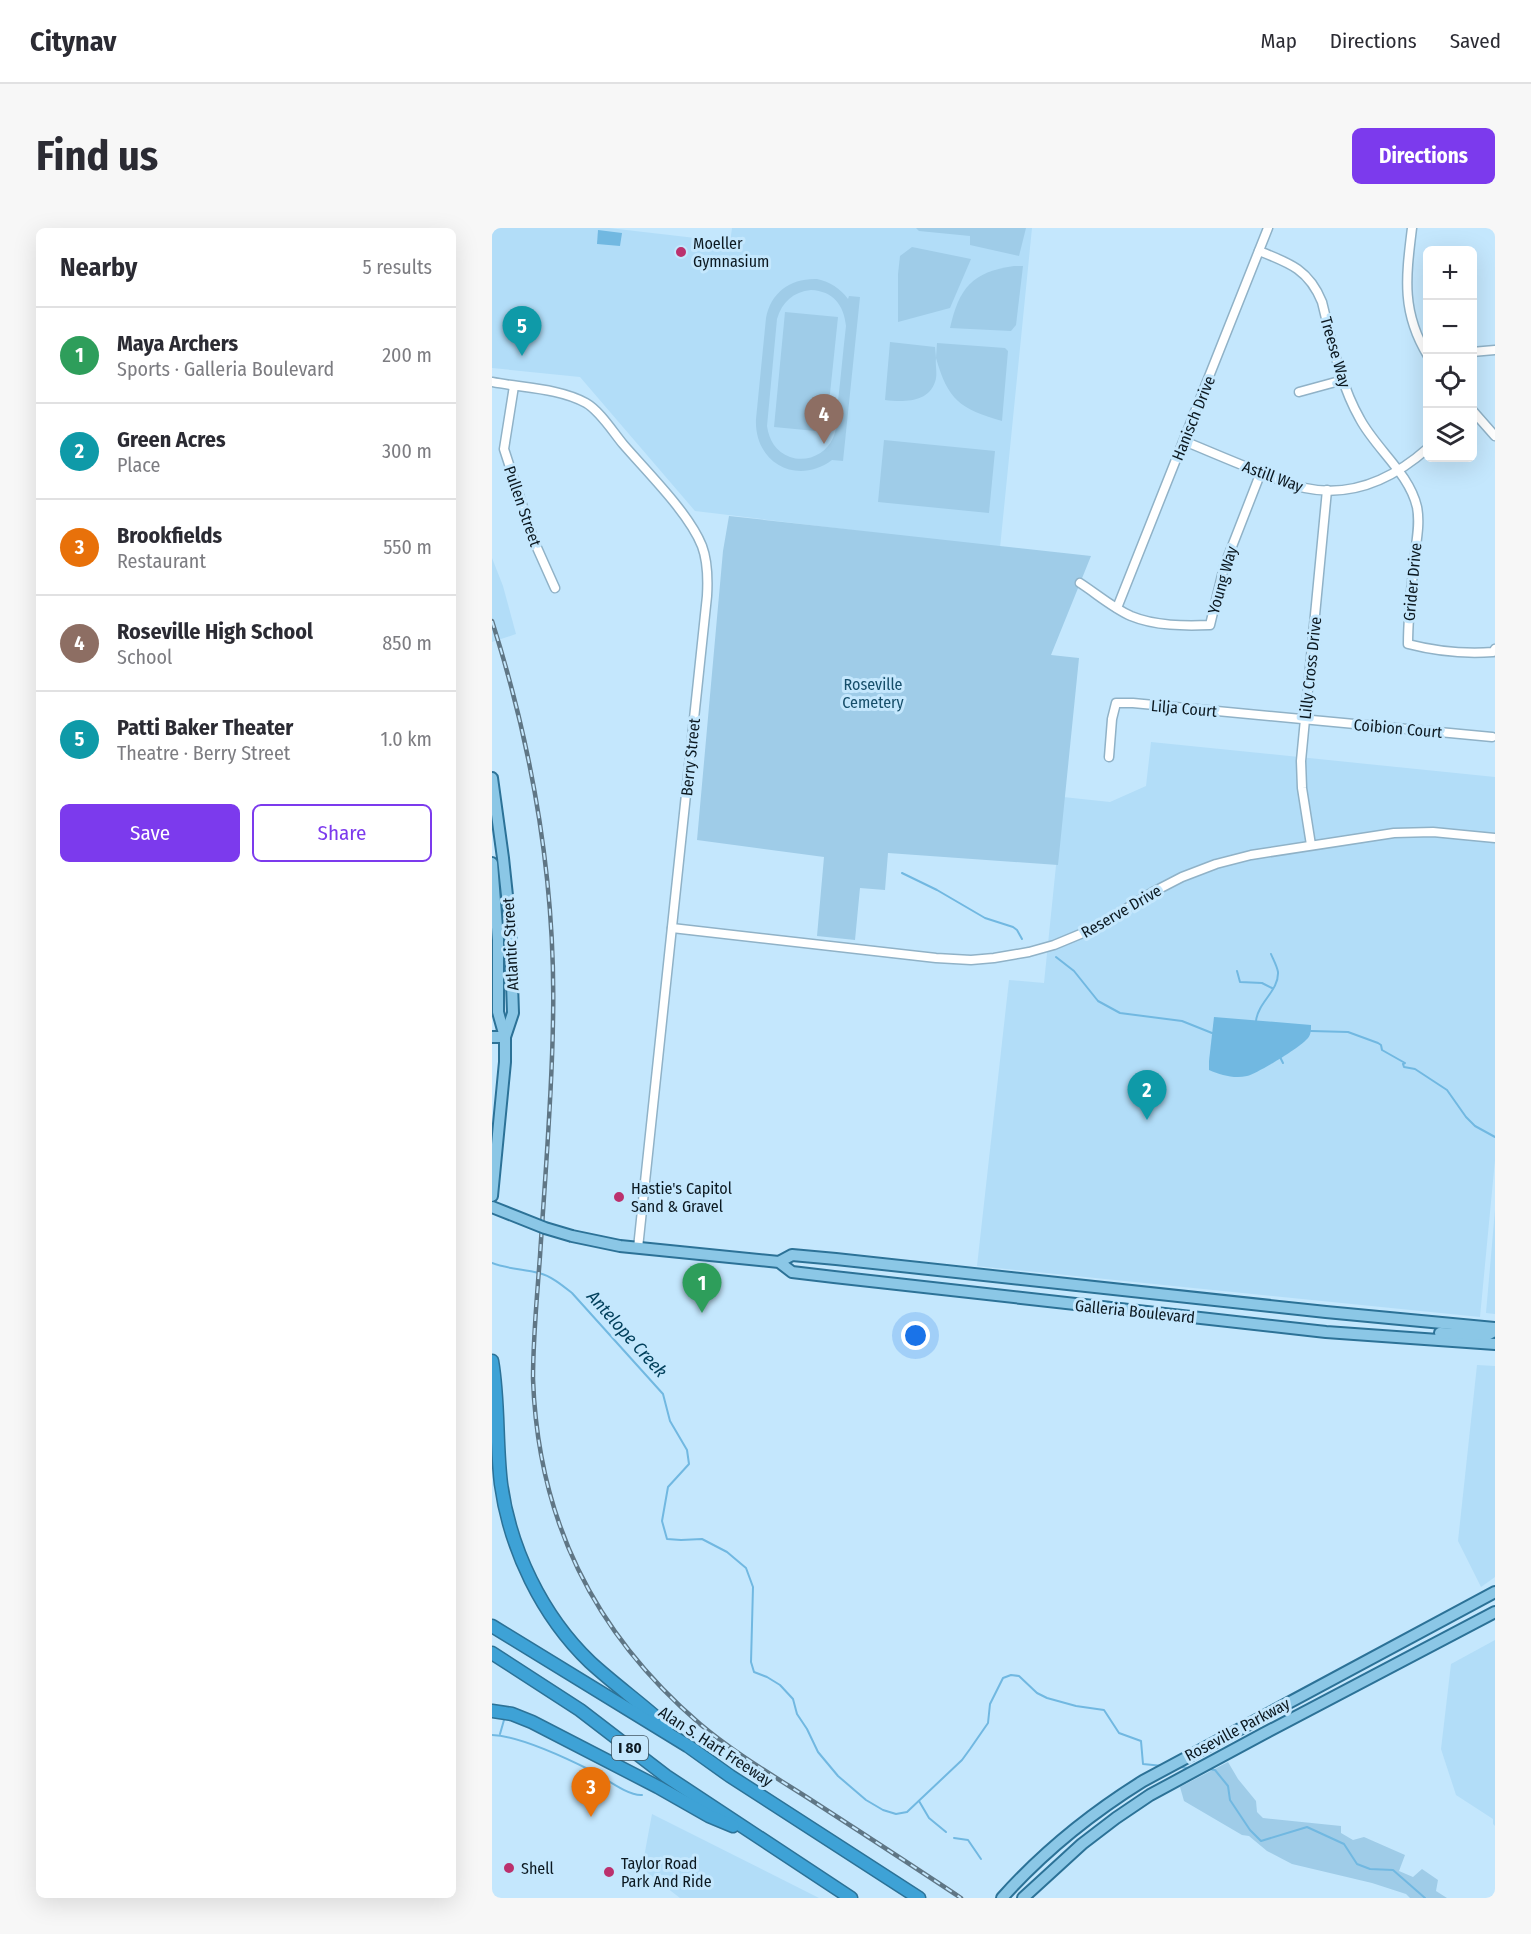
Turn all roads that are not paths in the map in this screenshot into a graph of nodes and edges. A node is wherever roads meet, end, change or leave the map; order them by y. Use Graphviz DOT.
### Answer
graph roads {
  1 [pos="1268,228"];
  2 [pos="1412,228"];
  3 [pos="1259,251"];
  4 [pos="1495,350"];
  5 [pos="1477,352"];
  6 [pos="1427,354"];
  7 [pos="1343,380"];
  8 [pos="492,382"];
  9 [pos="514,386"];
  10 [pos="1299,392"];
  11 [pos="1477,415"];
  12 [pos="1495,436"];
  13 [pos="1184,441"];
  14 [pos="1423,452"];
  15 [pos="1261,472"];
  16 [pos="1398,472"];
  17 [pos="1328,490"];
  18 [pos="1080,583"];
  19 [pos="555,588"];
  20 [pos="1117,608"];
  21 [pos="1495,649"];
  22 [pos="1305,719"];
  23 [pos="1492,737"];
  24 [pos="1110,757"];
  25 [pos="492,778"];
  26 [pos="492,817"];
  27 [pos="1495,838"];
  28 [pos="1311,845"];
  29 [pos="492,863"];
  30 [pos="504,868"];
  31 [pos="672,928"];
  32 [pos="492,1037"];
  33 [pos="505,1037"];
  34 [pos="492,1196"];
  35 [pos="492,1207"];
  36 [pos="638,1248"];
  37 [pos="779,1262"];
  38 [pos="1495,1329"];
  39 [pos="1398,1337"];
  40 [pos="1495,1344"];
  41 [pos="492,1361"];
  42 [pos="1495,1592"];
  43 [pos="1495,1612"];
  44 [pos="493,1625"];
  45 [pos="495,1655"];
  46 [pos="492,1711"];
  47 [pos="688,1746"];
  48 [pos="759,1837"];
  49 [pos="1024,1897"];
  50 [pos="851,1898"];
  51 [pos="919,1898"];
  52 [pos="1002,1898"];
  1 -- 3 [label="street, Hanisch Drive"];
  2 -- 6 [label="street"];
  3 -- 7 [label="street, Treese Way"];
  3 -- 13 [label="street, Hanisch Drive"];
  4 -- 5 [label="street"];
  7 -- 10 [label="street"];
  7 -- 16 [label="street, Treese Way"];
  8 -- 9 [label="street, Berry Street"];
  9 -- 19 [label="street, Pullen Street"];
  9 -- 31 [label="street, Berry Street"];
  11 -- 12 [label="street"];
  13 -- 15 [label="street, Astill Way"];
  13 -- 20 [label="street, Hanisch Drive"];
  14 -- 16 [label="street, Astill Way"];
  15 -- 17 [label="street, Astill Way"];
  15 -- 20 [label="street, Young Way"];
  16 -- 17 [label="street, Astill Way"];
  16 -- 21 [label="street, Grider Drive"];
  17 -- 22 [label="street, Lilly Cross Drive"];
  18 -- 20 [label="street, Young Way"];
  22 -- 23 [label="street, Coibion Court"];
  22 -- 24 [label="street, Lilja Court"];
  22 -- 28 [label="street, Lilly Cross Drive"];
  25 -- 30 [label="main road, Atlantic Street"];
  26 -- 30 [label="main road"];
  27 -- 28 [label="street, Reserve Drive"];
  28 -- 31 [label="street, Reserve Drive"];
  29 -- 33 [label="main road, Atlantic Street"];
  30 -- 33 [label="main road, Atlantic Street"];
  31 -- 36 [label="street, Berry Street"];
  32 -- 33 [label="main road"];
  33 -- 34 [label="main road, Atlantic Street"];
  35 -- 36 [label="main road, Galleria Boulevard, bridge"];
  36 -- 37 [label="main road, Galleria Boulevard"];
  37 -- 38 [label="main road, Galleria Boulevard"];
  37 -- 39 [label="main road, Galleria Boulevard"];
  38 -- 39 [label="main road"];
  39 -- 40 [label="main road, Galleria Boulevard"];
  41 -- 47 [label="highway"];
  42 -- 52 [label="main road, Roseville Parkway"];
  43 -- 49 [label="main road, Roseville Parkway"];
  44 -- 47 [label="highway, Alan S. Hart Freeway / I 80"];
  45 -- 48 [label="highway, I 80"];
  46 -- 48 [label="highway"];
  47 -- 51 [label="highway, Alan S. Hart Freeway / I 80"];
  48 -- 50 [label="highway, I 80"];
}
